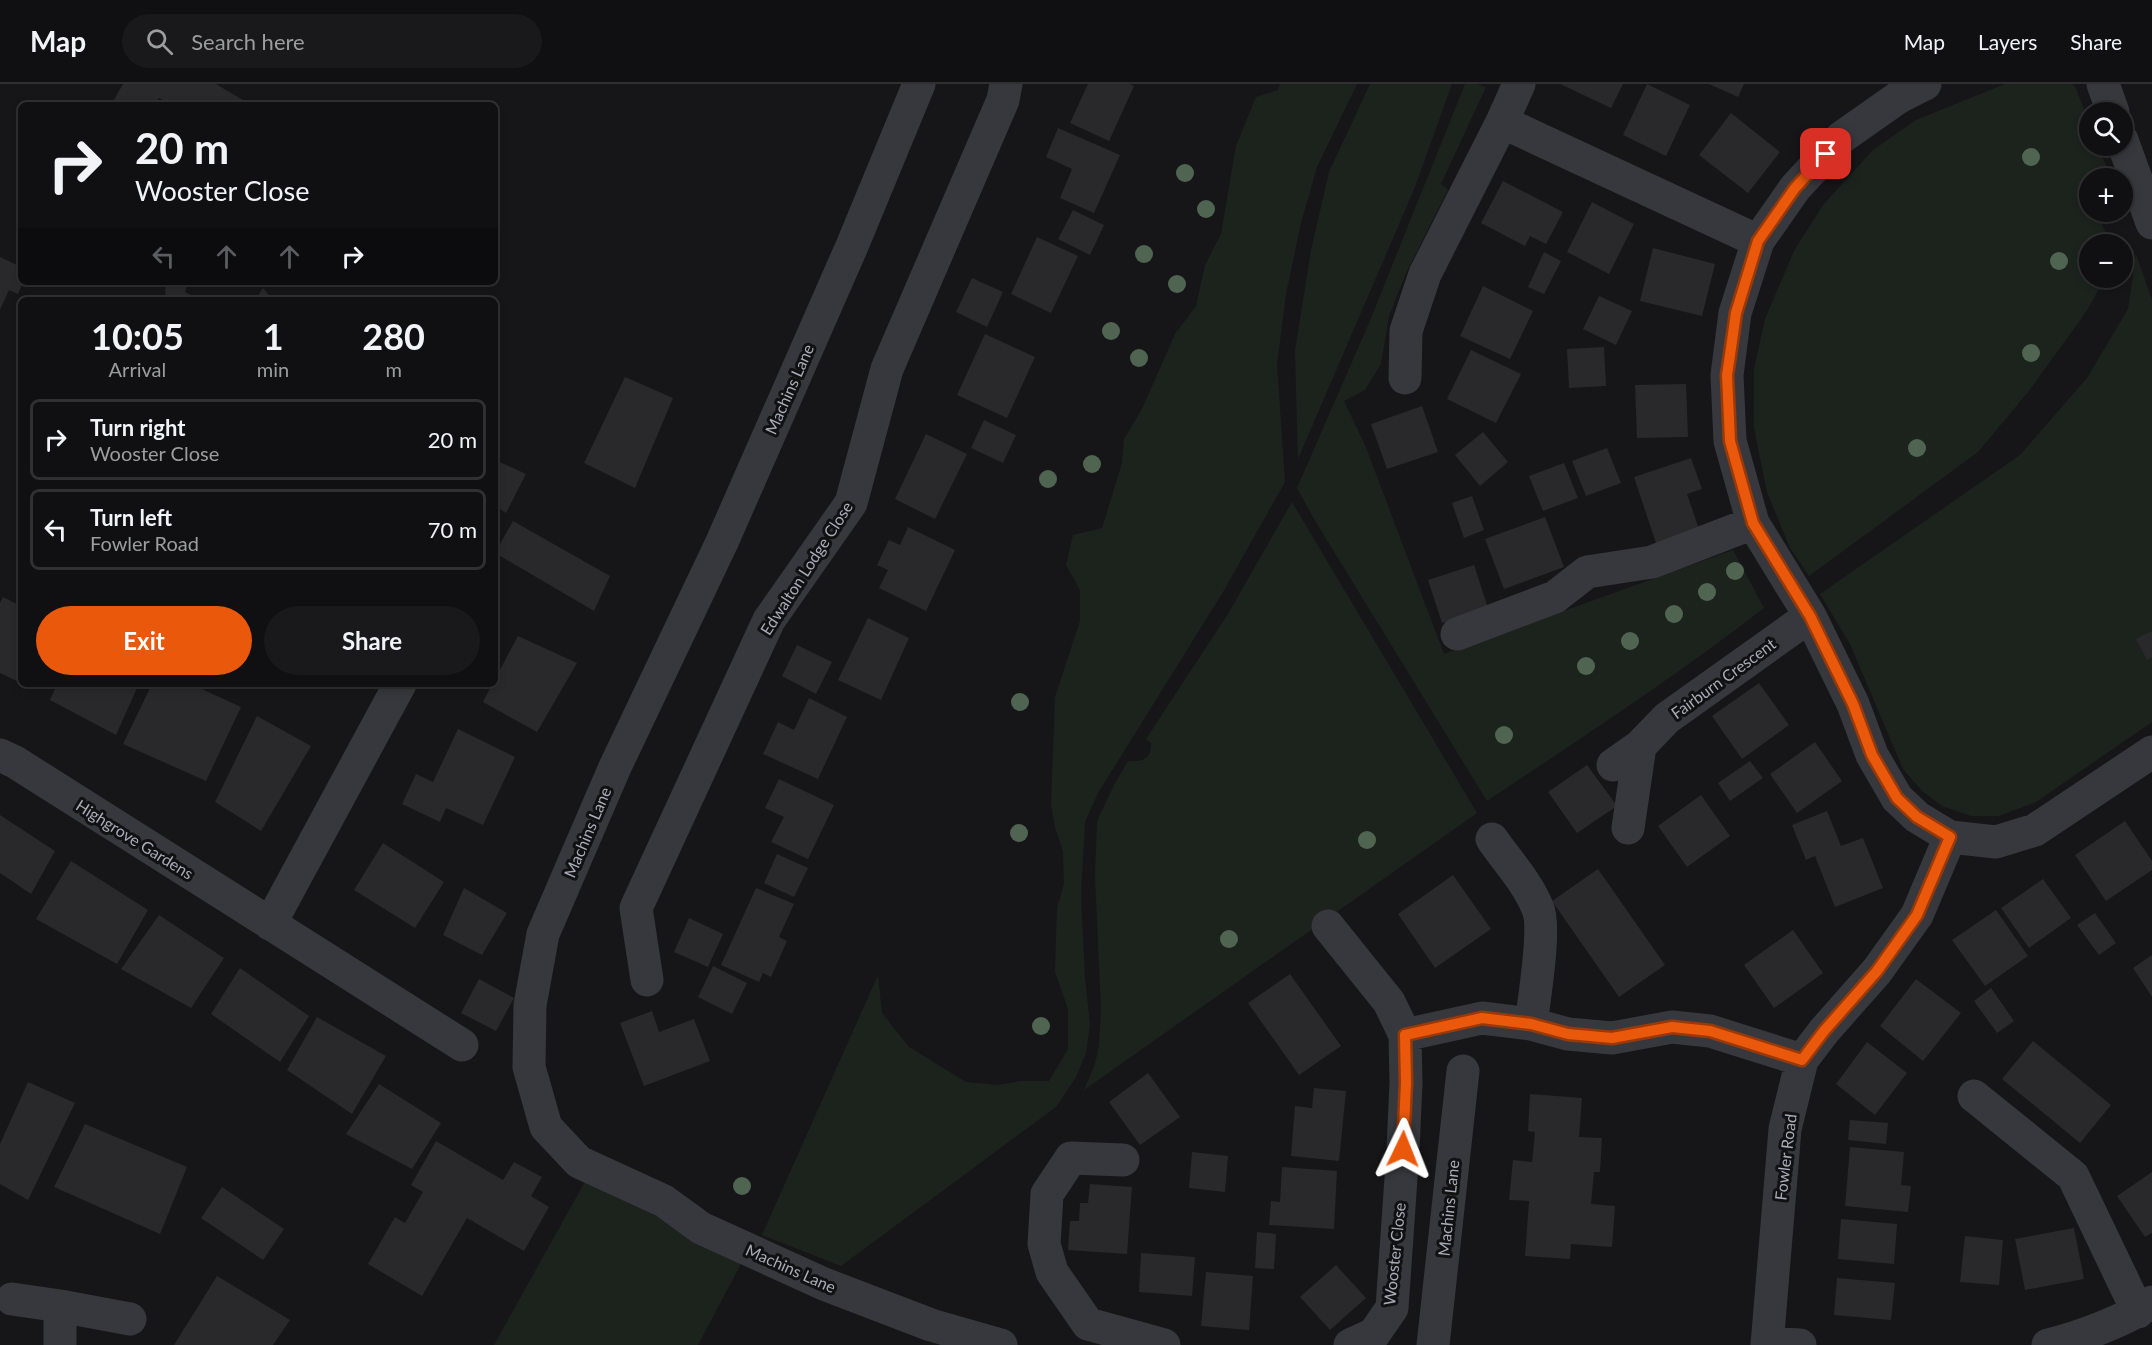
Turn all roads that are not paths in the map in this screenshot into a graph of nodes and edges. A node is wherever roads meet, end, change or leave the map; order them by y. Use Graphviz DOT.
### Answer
graph roads {
  1 [pos="919,84"];
  2 [pos="1006,84"];
  3 [pos="1519,84"];
  4 [pos="1925,84"];
  5 [pos="2103,84"];
  6 [pos="2109,102"];
  7 [pos="1502,122"];
  8 [pos="2128,156"];
  9 [pos="2152,222"];
  10 [pos="1758,241"];
  11 [pos="1405,378"];
  12 [pos="1753,523"];
  13 [pos="1810,616"];
  14 [pos="1457,634"];
  15 [pos="398,687"];
  16 [pos="1640,746"];
  17 [pos="2152,752"];
  18 [pos="0,755"];
  19 [pos="1613,765"];
  20 [pos="1628,828"];
  21 [pos="1950,837"];
  22 [pos="1491,839"];
  23 [pos="270,924"];
  24 [pos="1329,926"];
  25 [pos="647,980"];
  26 [pos="1531,1024"];
  27 [pos="1405,1035"];
  28 [pos="462,1045"];
  29 [pos="1802,1060"];
  30 [pos="1463,1071"];
  31 [pos="1974,1096"];
  32 [pos="1123,1160"];
  33 [pos="12,1299"];
  34 [pos="60,1306"];
  35 [pos="2145,1307"];
  36 [pos="130,1319"];
  37 [pos="1767,1344"];
  38 [pos="60,1345"];
  39 [pos="1001,1345"];
  40 [pos="1164,1345"];
  41 [pos="1350,1345"];
  42 [pos="1433,1345"];
  43 [pos="1800,1345"];
  44 [pos="2048,1345"];
  1 -- 39 [label="street, Machins Lane"];
  2 -- 25 [label="street, Edwalton Lodge Close"];
  3 -- 7 [label="street"];
  4 -- 10 [label="street"];
  5 -- 6 [label="street"];
  7 -- 10 [label="street"];
  7 -- 11 [label="street"];
  8 -- 9 [label="street"];
  10 -- 12 [label="street"];
  12 -- 13 [label="street"];
  12 -- 14 [label="street"];
  13 -- 16 [label="street, Fairburn Crescent"];
  13 -- 21 [label="street"];
  15 -- 23 [label="street"];
  16 -- 19 [label="street, Fairburn Crescent"];
  16 -- 20 [label="street"];
  17 -- 21 [label="street"];
  18 -- 23 [label="street, Highgrove Gardens"];
  21 -- 29 [label="street, Fowler Road"];
  22 -- 26 [label="street"];
  23 -- 28 [label="street, Highgrove Gardens"];
  24 -- 27 [label="street, Wooster Close"];
  26 -- 27 [label="street"];
  26 -- 29 [label="street"];
  27 -- 41 [label="street, Wooster Close"];
  29 -- 37 [label="street, Fowler Road"];
  30 -- 42 [label="street, Machins Lane"];
  31 -- 35 [label="street"];
  32 -- 40 [label="street"];
  33 -- 34 [label="street"];
  34 -- 36 [label="street"];
  34 -- 38 [label="street"];
  35 -- 44 [label="street"];
  37 -- 43 [label="street"];
}
